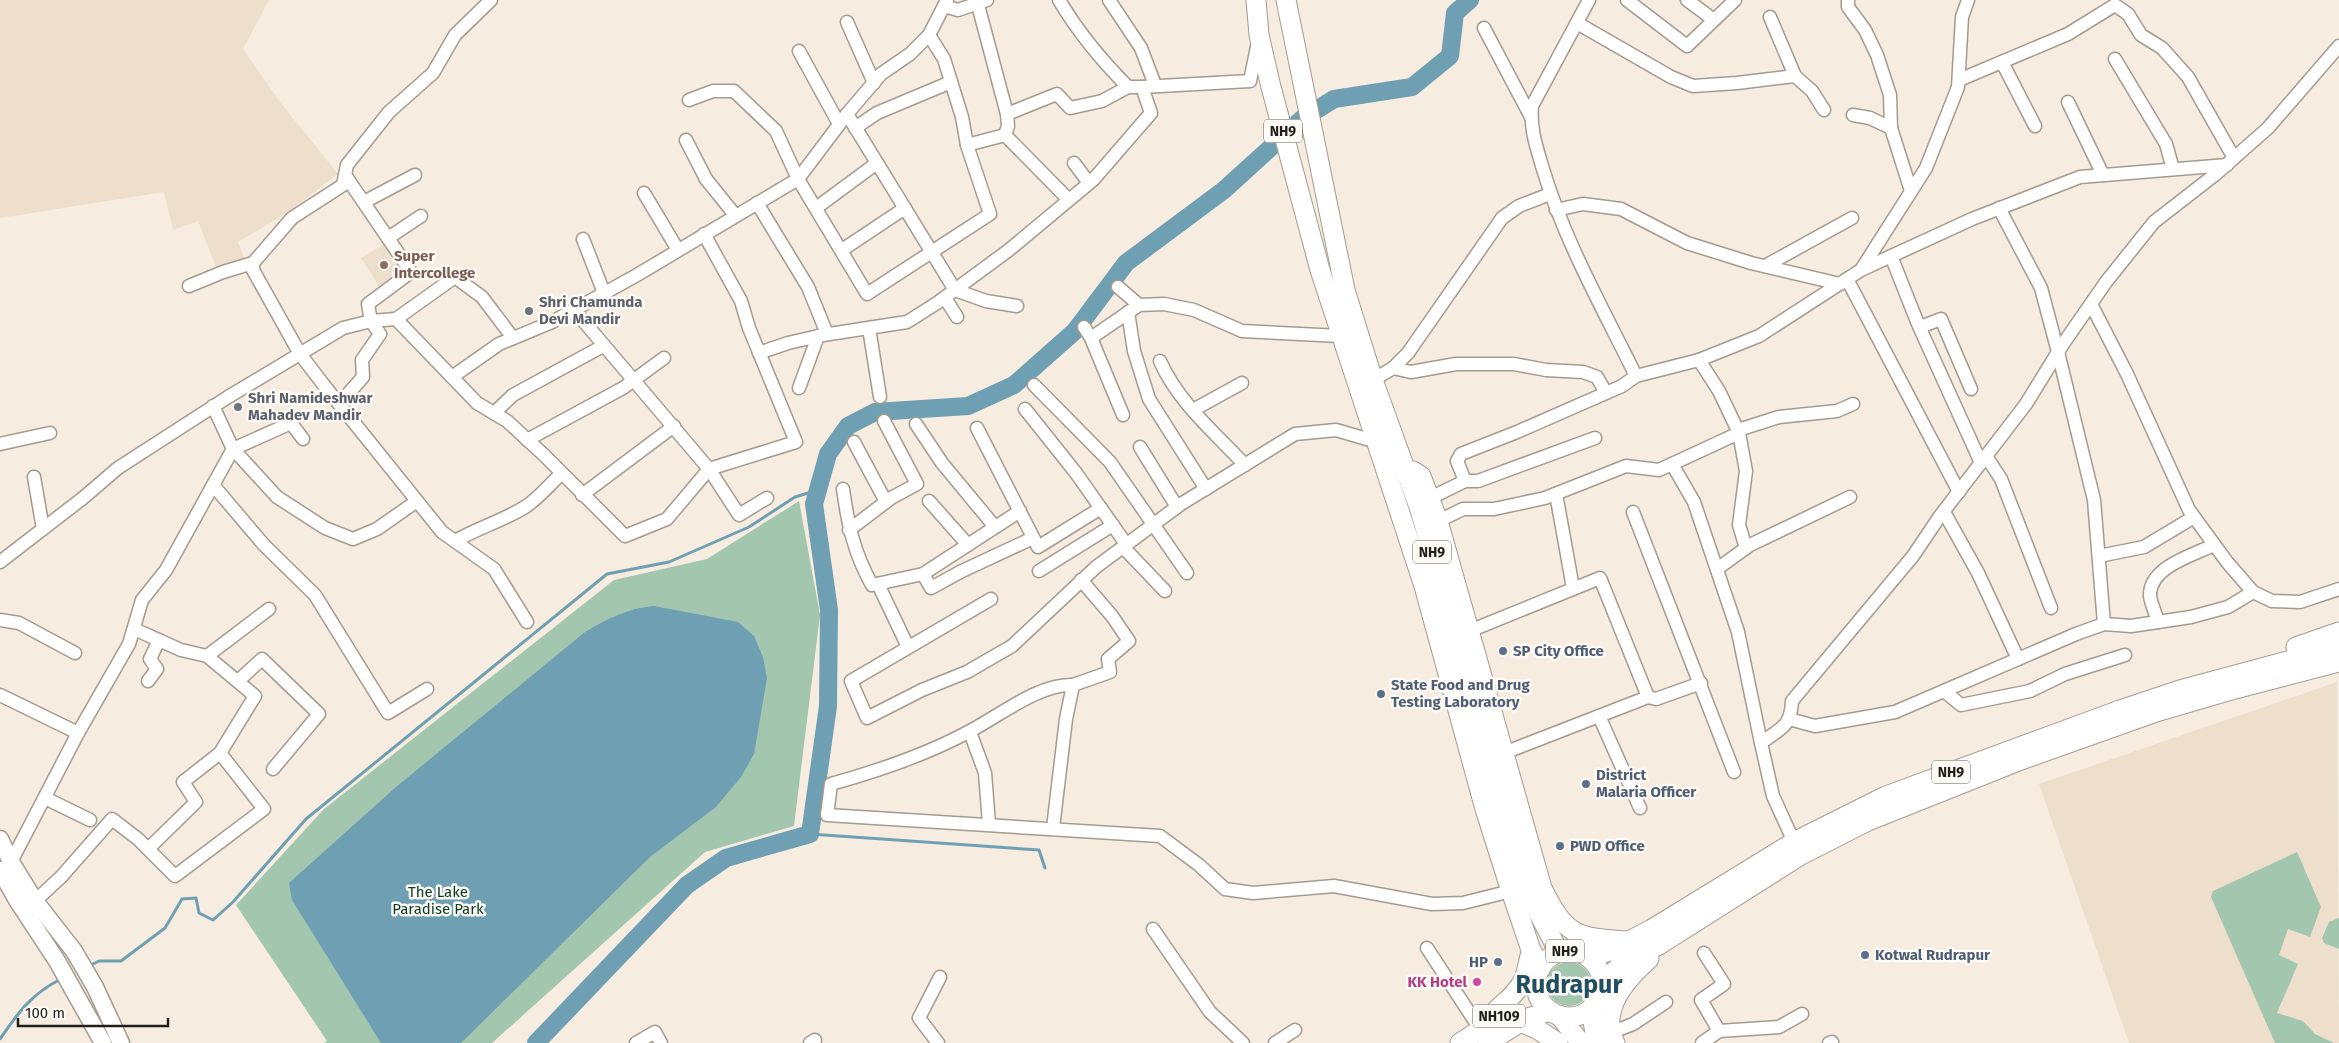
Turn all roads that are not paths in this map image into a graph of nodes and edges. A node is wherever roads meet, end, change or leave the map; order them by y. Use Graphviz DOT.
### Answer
graph roads {
  1 [pos="490,0"];
  2 [pos="1059,0"];
  3 [pos="1109,0"];
  4 [pos="1256,0"];
  5 [pos="1286,0"];
  6 [pos="1589,0"];
  7 [pos="1627,0"];
  8 [pos="1687,0"];
  9 [pos="1735,0"];
  10 [pos="1848,0"];
  11 [pos="1968,0"];
  12 [pos="945,3"];
  13 [pos="982,3"];
  14 [pos="1770,17"];
  15 [pos="1714,20"];
  16 [pos="847,22"];
  17 [pos="1577,23"];
  18 [pos="1484,28"];
  19 [pos="1259,34"];
  20 [pos="929,35"];
  21 [pos="2339,46"];
  22 [pos="798,51"];
  23 [pos="2115,59"];
  24 [pos="2002,62"];
  25 [pos="1795,76"];
  26 [pos="1959,80"];
  27 [pos="951,82"];
  28 [pos="874,83"];
  29 [pos="1148,86"];
  30 [pos="1128,87"];
  31 [pos="689,100"];
  32 [pos="2068,102"];
  33 [pos="1824,110"];
  34 [pos="1007,114"];
  35 [pos="1853,116"];
  36 [pos="1531,117"];
  37 [pos="843,119"];
  38 [pos="2035,126"];
  39 [pos="855,128"];
  40 [pos="1891,128"];
  41 [pos="1005,135"];
  42 [pos="686,140"];
  43 [pos="966,145"];
  44 [pos="2230,162"];
  45 [pos="877,163"];
  46 [pos="1074,163"];
  47 [pos="2173,169"];
  48 [pos="345,175"];
  49 [pos="415,175"];
  50 [pos="2103,175"];
  51 [pos="798,178"];
  52 [pos="1089,183"];
  53 [pos="1911,191"];
  54 [pos="644,192"];
  55 [pos="1550,194"];
  56 [pos="1069,200"];
  57 [pos="364,202"];
  58 [pos="757,203"];
  59 [pos="816,208"];
  60 [pos="905,208"];
  61 [pos="1999,208"];
  62 [pos="1556,210"];
  63 [pos="735,215"];
  64 [pos="421,216"];
  65 [pos="1852,218"];
  66 [pos="704,234"];
  67 [pos="388,238"];
  68 [pos="583,239"];
  69 [pos="678,250"];
  70 [pos="842,250"];
  71 [pos="932,252"];
  72 [pos="1891,256"];
  73 [pos="253,263"];
  74 [pos="1765,266"];
  75 [pos="1861,270"];
  76 [pos="1844,281"];
  77 [pos="189,286"];
  78 [pos="1118,287"];
  79 [pos="604,293"];
  80 [pos="950,294"];
  81 [pos="1139,304"];
  82 [pos="2091,304"];
  83 [pos="1017,306"];
  84 [pos="574,310"];
  85 [pos="1128,312"];
  86 [pos="957,316"];
  87 [pos="396,319"];
  88 [pos="371,321"];
  89 [pos="1920,327"];
  90 [pos="869,328"];
  91 [pos="823,335"];
  92 [pos="1340,336"];
  93 [pos="514,338"];
  94 [pos="603,346"];
  95 [pos="2058,352"];
  96 [pos="759,353"];
  97 [pos="300,354"];
  98 [pos="664,358"];
  99 [pos="1699,360"];
  100 [pos="1160,361"];
  101 [pos="1393,368"];
  102 [pos="1636,376"];
  103 [pos="452,377"];
  104 [pos="634,379"];
  105 [pos="1365,382"];
  106 [pos="1242,383"];
  107 [pos="1034,385"];
  108 [pos="799,388"];
  109 [pos="1971,389"];
  110 [pos="1606,393"];
  111 [pos="880,397"];
  112 [pos="339,404"];
  113 [pos="1852,404"];
  114 [pos="213,406"];
  115 [pos="1025,409"];
  116 [pos="1193,410"];
  117 [pos="494,413"];
  118 [pos="1123,416"];
  119 [pos="884,421"];
  120 [pos="916,424"];
  121 [pos="674,426"];
  122 [pos="976,428"];
  123 [pos="1739,432"];
  124 [pos="50,433"];
  125 [pos="1596,438"];
  126 [pos="303,439"];
  127 [pos="528,440"];
  128 [pos="854,442"];
  129 [pos="1377,442"];
  130 [pos="0,444"];
  131 [pos="1140,447"];
  132 [pos="233,448"];
  133 [pos="1984,459"];
  134 [pos="1672,464"];
  135 [pos="1245,465"];
  136 [pos="710,469"];
  137 [pos="562,473"];
  138 [pos="34,477"];
  139 [pos="1465,481"];
  140 [pos="213,485"];
  141 [pos="842,489"];
  142 [pos="1206,489"];
  143 [pos="1959,492"];
  144 [pos="1556,494"];
  145 [pos="582,495"];
  146 [pos="1850,497"];
  147 [pos="767,498"];
  148 [pos="417,501"];
  149 [pos="929,501"];
  150 [pos="1424,501"];
  151 [pos="886,502"];
  152 [pos="1177,507"];
  153 [pos="1101,508"];
  154 [pos="1020,511"];
  155 [pos="1633,512"];
  156 [pos="1944,512"];
  157 [pos="2194,517"];
  158 [pos="1153,524"];
  159 [pos="1431,524"];
  160 [pos="1113,525"];
  161 [pos="996,527"];
  162 [pos="43,529"];
  163 [pos="849,530"];
  164 [pos="1033,538"];
  165 [pos="455,541"];
  166 [pos="968,545"];
  167 [pos="1124,545"];
  168 [pos="2214,545"];
  169 [pos="1746,548"];
  170 [pos="2099,556"];
  171 [pos="0,562"];
  172 [pos="1717,569"];
  173 [pos="1039,571"];
  174 [pos="1187,573"];
  175 [pos="923,574"];
  176 [pos="1081,580"];
  177 [pos="878,584"];
  178 [pos="1573,588"];
  179 [pos="1165,591"];
  180 [pos="2338,591"];
  181 [pos="2252,592"];
  182 [pos="991,599"];
  183 [pos="2051,608"];
  184 [pos="270,609"];
  185 [pos="0,620"];
  186 [pos="527,622"];
  187 [pos="2158,622"];
  188 [pos="2104,624"];
  189 [pos="134,629"];
  190 [pos="2339,632"];
  191 [pos="1463,633"];
  192 [pos="159,640"];
  193 [pos="908,647"];
  194 [pos="2339,647"];
  195 [pos="75,653"];
  196 [pos="2125,655"];
  197 [pos="207,656"];
  198 [pos="2018,659"];
  199 [pos="2339,662"];
  200 [pos="148,681"];
  201 [pos="238,681"];
  202 [pos="2234,682"];
  203 [pos="1701,683"];
  204 [pos="1073,685"];
  205 [pos="427,689"];
  206 [pos="1944,691"];
  207 [pos="0,695"];
  208 [pos="1648,697"];
  209 [pos="1600,716"];
  210 [pos="1789,719"];
  211 [pos="970,732"];
  212 [pos="78,733"];
  213 [pos="1761,743"];
  214 [pos="220,753"];
  215 [pos="1497,756"];
  216 [pos="273,769"];
  217 [pos="1734,772"];
  218 [pos="45,798"];
  219 [pos="1640,808"];
  220 [pos="90,820"];
  221 [pos="989,824"];
  222 [pos="1053,828"];
  223 [pos="0,839"];
  224 [pos="148,849"];
  225 [pos="1798,849"];
  226 [pos="5,866"];
  227 [pos="1511,891"];
  228 [pos="35,902"];
  229 [pos="1153,929"];
  230 [pos="1628,941"];
  231 [pos="1658,946"];
  232 [pos="1427,948"];
  233 [pos="1532,950"];
  234 [pos="1559,952"];
  235 [pos="1704,952"];
  236 [pos="1588,957"];
  237 [pos="940,977"];
  238 [pos="1538,977"];
  239 [pos="1602,982"];
  240 [pos="1666,1002"];
  241 [pos="1591,1009"];
  242 [pos="1555,1013"];
  243 [pos="1802,1014"];
  244 [pos="1520,1022"];
  245 [pos="1295,1030"];
  246 [pos="1719,1031"];
  247 [pos="1484,1036"];
  248 [pos="1609,1040"];
  249 [pos="103,1043"];
  250 [pos="121,1043"];
  251 [pos="636,1043"];
  252 [pos="661,1043"];
  253 [pos="938,1043"];
  254 [pos="1243,1043"];
  255 [pos="1275,1043"];
  256 [pos="1460,1043"];
  257 [pos="1558,1043"];
  258 [pos="1581,1043"];
  259 [pos="1702,1043"];
  1 -- 48 [label="street"];
  2 -- 30 [label="street"];
  3 -- 29 [label="street"];
  4 -- 19 [label="highway, NH9"];
  5 -- 105 [label="highway, NH9"];
  6 -- 17 [label="street"];
  7 -- 15 [label="street"];
  8 -- 15 [label="street"];
  9 -- 15 [label="street"];
  10 -- 40 [label="street"];
  11 -- 26 [label="street"];
  12 -- 13 [label="street"];
  12 -- 20 [label="street"];
  13 -- 34 [label="street"];
  14 -- 25 [label="street"];
  16 -- 28 [label="street"];
  17 -- 25 [label="street"];
  17 -- 36 [label="street"];
  18 -- 36 [label="street"];
  19 -- 29 [label="street"];
  19 -- 92 [label="highway, NH9"];
  20 -- 27 [label="street"];
  20 -- 28 [label="street"];
  21 -- 44 [label="street"];
  22 -- 37 [label="street"];
  23 -- 47 [label="street"];
  24 -- 26 [label="street"];
  24 -- 38 [label="street"];
  24 -- 44 [label="street"];
  25 -- 33 [label="street"];
  26 -- 53 [label="street"];
  27 -- 39 [label="street"];
  27 -- 43 [label="street"];
  28 -- 37 [label="street"];
  29 -- 30 [label="street"];
  29 -- 52 [label="street"];
  30 -- 34 [label="street"];
  31 -- 51 [label="street"];
  32 -- 50 [label="street"];
  34 -- 41 [label="street"];
  35 -- 40 [label="street"];
  36 -- 55 [label="street"];
  37 -- 39 [label="street"];
  37 -- 51 [label="street"];
  39 -- 45 [label="street"];
  40 -- 53 [label="street"];
  41 -- 43 [label="street"];
  41 -- 56 [label="street"];
  42 -- 63 [label="street"];
  43 -- 71 [label="street"];
  44 -- 47 [label="street"];
  44 -- 82 [label="street"];
  45 -- 59 [label="street"];
  45 -- 60 [label="street"];
  46 -- 52 [label="street"];
  47 -- 50 [label="street"];
  48 -- 57 [label="street"];
  48 -- 73 [label="street"];
  49 -- 57 [label="street"];
  50 -- 61 [label="street"];
  51 -- 58 [label="street"];
  51 -- 59 [label="street"];
  52 -- 56 [label="street"];
  53 -- 75 [label="street"];
  54 -- 69 [label="street"];
  55 -- 62 [label="street"];
  55 -- 101 [label="street"];
  56 -- 80 [label="street"];
  57 -- 67 [label="street"];
  58 -- 63 [label="street"];
  58 -- 91 [label="street"];
  59 -- 70 [label="street"];
  60 -- 70 [label="street"];
  60 -- 71 [label="street"];
  61 -- 72 [label="street"];
  61 -- 95 [label="street"];
  62 -- 74 [label="street"];
  62 -- 102 [label="street"];
  63 -- 66 [label="street"];
  64 -- 67 [label="street"];
  65 -- 74 [label="street"];
  66 -- 69 [label="street"];
  66 -- 96 [label="street"];
  67 -- 88 [label="street"];
  68 -- 79 [label="street"];
  69 -- 79 [label="street"];
  70 -- 71 [label="street"];
  71 -- 80 [label="street"];
  72 -- 75 [label="street"];
  72 -- 89 [label="street"];
  73 -- 77 [label="street"];
  73 -- 97 [label="street"];
  74 -- 76 [label="street"];
  75 -- 76 [label="street"];
  76 -- 99 [label="street"];
  76 -- 143 [label="street"];
  78 -- 81 [label="street"];
  79 -- 84 [label="street"];
  80 -- 83 [label="street"];
  80 -- 86 [label="street"];
  80 -- 90 [label="street"];
  81 -- 85 [label="street"];
  81 -- 92 [label="street"];
  82 -- 95 [label="street"];
  82 -- 157 [label="street"];
  84 -- 93 [label="street"];
  84 -- 94 [label="street"];
  85 -- 118 [label="street"];
  85 -- 142 [label="street"];
  87 -- 88 [label="street"];
  87 -- 93 [label="street"];
  87 -- 103 [label="street"];
  88 -- 97 [label="street"];
  88 -- 112 [label="street"];
  89 -- 109 [label="street"];
  89 -- 133 [label="street"];
  90 -- 91 [label="street"];
  90 -- 111 [label="street"];
  91 -- 96 [label="street"];
  91 -- 108 [label="street"];
  92 -- 105 [label="highway, NH9"];
  93 -- 103 [label="street"];
  94 -- 104 [label="street"];
  94 -- 117 [label="street"];
  95 -- 133 [label="street"];
  95 -- 170 [label="street"];
  96 -- 136 [label="street"];
  97 -- 112 [label="street"];
  97 -- 114 [label="street"];
  98 -- 104 [label="street"];
  99 -- 102 [label="street"];
  99 -- 123 [label="street"];
  100 -- 116 [label="street"];
  101 -- 105 [label="street"];
  101 -- 110 [label="street"];
  102 -- 110 [label="street"];
  103 -- 117 [label="street"];
  104 -- 121 [label="street"];
  104 -- 127 [label="street"];
  105 -- 129 [label="highway, NH9"];
  105 -- 150 [label="highway, NH9"];
  106 -- 116 [label="street"];
  107 -- 158 [label="street"];
  110 -- 139 [label="street"];
  112 -- 148 [label="street"];
  113 -- 123 [label="street"];
  114 -- 132 [label="street"];
  114 -- 162 [label="street"];
  115 -- 153 [label="street"];
  116 -- 135 [label="street"];
  117 -- 127 [label="street"];
  119 -- 151 [label="street"];
  120 -- 161 [label="street"];
  121 -- 136 [label="street"];
  121 -- 145 [label="street"];
  122 -- 154 [label="street"];
  123 -- 134 [label="street"];
  123 -- 169 [label="street"];
  124 -- 130 [label="street"];
  125 -- 139 [label="street"];
  126 -- 132 [label="street"];
  127 -- 137 [label="street"];
  128 -- 151 [label="street"];
  129 -- 135 [label="street"];
  129 -- 227 [label="highway, NH9"];
  131 -- 152 [label="street"];
  132 -- 140 [label="street"];
  132 -- 148 [label="street"];
  133 -- 143 [label="street"];
  133 -- 183 [label="street"];
  134 -- 144 [label="street"];
  134 -- 172 [label="street"];
  135 -- 142 [label="street"];
  136 -- 145 [label="street"];
  136 -- 147 [label="street"];
  137 -- 145 [label="street"];
  137 -- 165 [label="street"];
  138 -- 162 [label="street"];
  139 -- 150 [label="street"];
  140 -- 189 [label="street"];
  140 -- 205 [label="street"];
  141 -- 163 [label="street"];
  142 -- 152 [label="street"];
  143 -- 156 [label="street"];
  144 -- 159 [label="street"];
  144 -- 178 [label="street"];
  146 -- 169 [label="street"];
  148 -- 165 [label="street"];
  149 -- 166 [label="street"];
  150 -- 159 [label="highway, NH9"];
  151 -- 163 [label="street"];
  152 -- 158 [label="street"];
  153 -- 160 [label="street"];
  153 -- 164 [label="street"];
  154 -- 161 [label="street"];
  154 -- 164 [label="street"];
  155 -- 203 [label="street"];
  156 -- 198 [label="street"];
  156 -- 210 [label="street"];
  157 -- 168 [label="street"];
  157 -- 170 [label="street"];
  158 -- 167 [label="street"];
  158 -- 174 [label="street"];
  159 -- 191 [label="highway, NH9"];
  160 -- 167 [label="street"];
  160 -- 173 [label="street"];
  161 -- 166 [label="street"];
  162 -- 171 [label="street"];
  163 -- 177 [label="street"];
  164 -- 175 [label="street"];
  165 -- 186 [label="street"];
  166 -- 175 [label="street"];
  167 -- 176 [label="street"];
  167 -- 179 [label="street"];
  168 -- 181 [label="street"];
  168 -- 187 [label="street"];
  169 -- 172 [label="street"];
  170 -- 188 [label="street"];
  172 -- 213 [label="street"];
  175 -- 177 [label="street"];
  176 -- 193 [label="street"];
  176 -- 204 [label="street"];
  177 -- 193 [label="street"];
  178 -- 191 [label="street"];
  178 -- 208 [label="street"];
  180 -- 181 [label="street"];
  181 -- 187 [label="street"];
  182 -- 193 [label="street"];
  184 -- 197 [label="street"];
  185 -- 195 [label="street"];
  187 -- 188 [label="street"];
  188 -- 198 [label="street"];
  189 -- 192 [label="street"];
  189 -- 212 [label="street"];
  190 -- 202 [label="highway"];
  191 -- 215 [label="highway, NH9"];
  192 -- 197 [label="street"];
  192 -- 200 [label="street"];
  194 -- 202 [label="highway, NH9"];
  196 -- 206 [label="street"];
  197 -- 201 [label="street"];
  198 -- 206 [label="street"];
  199 -- 202 [label="highway, NH9"];
  201 -- 214 [label="street"];
  201 -- 216 [label="street"];
  202 -- 225 [label="highway, NH9"];
  203 -- 208 [label="street"];
  203 -- 217 [label="street"];
  204 -- 211 [label="street"];
  204 -- 222 [label="street"];
  206 -- 210 [label="street"];
  207 -- 212 [label="street"];
  208 -- 209 [label="street"];
  209 -- 215 [label="street"];
  209 -- 219 [label="street"];
  210 -- 213 [label="street"];
  211 -- 221 [label="street"];
  211 -- 221 [label="street"];
  212 -- 218 [label="street"];
  213 -- 225 [label="street"];
  214 -- 224 [label="street"];
  214 -- 224 [label="street"];
  215 -- 230 [label="highway"];
  215 -- 234 [label="highway, NH9"];
  218 -- 220 [label="street"];
  218 -- 226 [label="street"];
  221 -- 222 [label="street"];
  222 -- 227 [label="street"];
  223 -- 226 [label="main road"];
  224 -- 228 [label="street"];
  225 -- 230 [label="highway, NH9"];
  225 -- 231 [label="highway, NH9"];
  226 -- 228 [label="main road"];
  226 -- 249 [label="main road"];
  227 -- 233 [label="highway, NH9"];
  228 -- 250 [label="main road"];
  229 -- 254 [label="street"];
  230 -- 236 [label="highway, NH9"];
  231 -- 239 [label="highway, NH9"];
  231 -- 248 [label="highway"];
  232 -- 247 [label="street"];
  233 -- 238 [label="highway, NH9"];
  233 -- 247 [label="highway"];
  234 -- 236 [label="highway, NH9"];
  234 -- 238 [label="highway, NH9"];
  235 -- 246 [label="street"];
  236 -- 239 [label="highway, NH9"];
  237 -- 253 [label="street"];
  238 -- 242 [label="highway, NH9"];
  238 -- 247 [label="highway, NH109"];
  239 -- 241 [label="highway, NH9"];
  240 -- 248 [label="street"];
  241 -- 242 [label="highway"];
  241 -- 248 [label="highway"];
  242 -- 244 [label="highway, NH109"];
  242 -- 258 [label="highway"];
  243 -- 246 [label="street"];
  244 -- 247 [label="highway, NH109"];
  244 -- 257 [label="highway"];
  245 -- 255 [label="street"];
  246 -- 259 [label="street"];
  247 -- 256 [label="highway, NH109"];
  251 -- 252 [label="street"];
}
